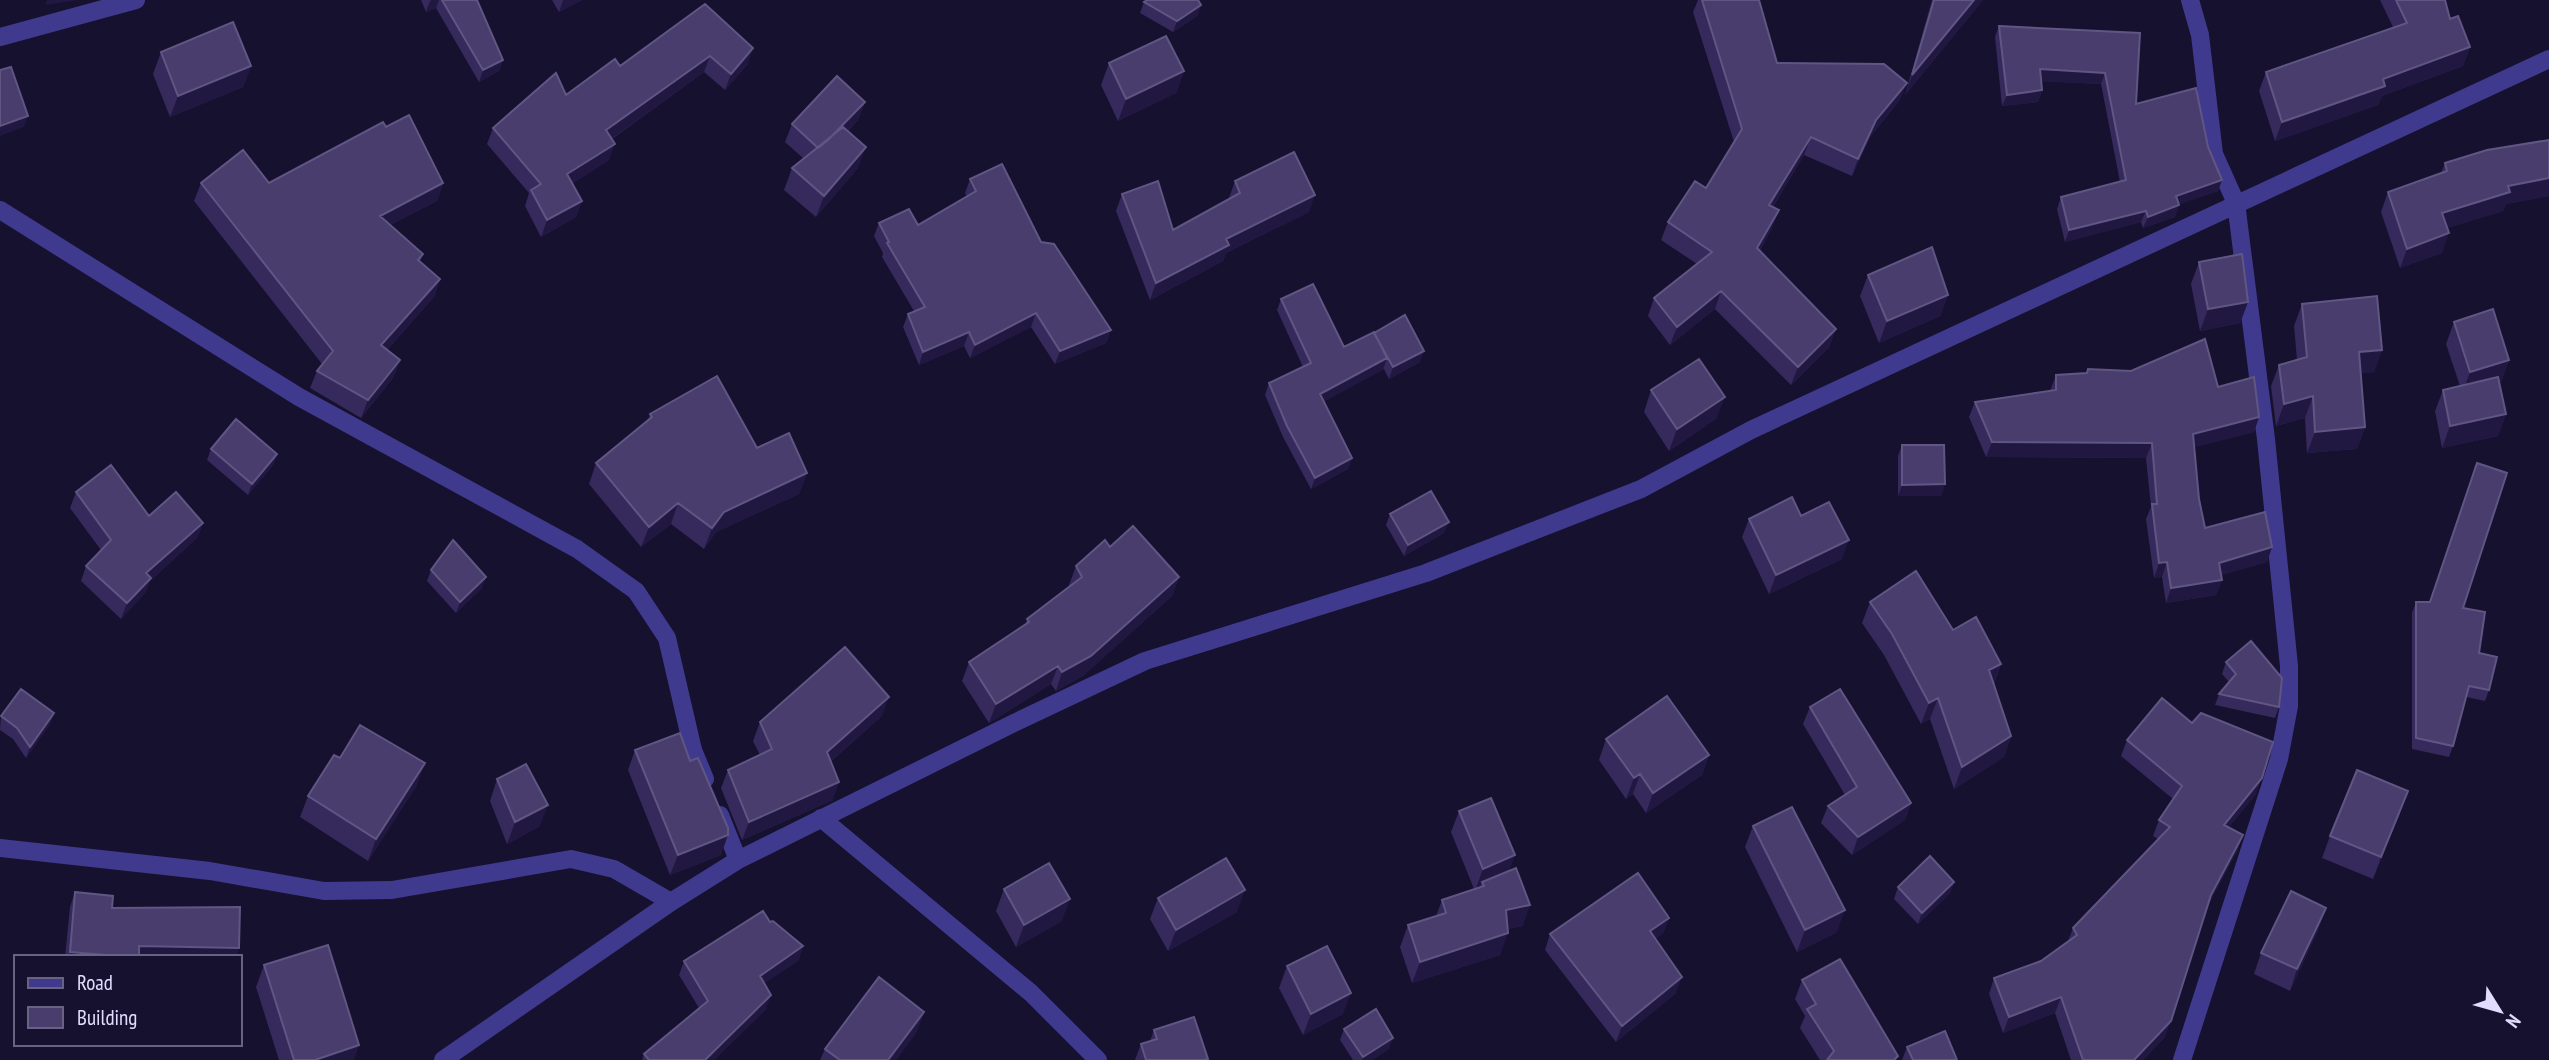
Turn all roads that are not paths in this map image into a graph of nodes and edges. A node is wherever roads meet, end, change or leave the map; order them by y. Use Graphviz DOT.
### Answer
graph roads {
  1 [pos="136,0"];
  2 [pos="2190,0"];
  3 [pos="0,37"];
  4 [pos="2549,59"];
  5 [pos="2236,203"];
  6 [pos="0,210"];
  7 [pos="821,818"];
  8 [pos="0,848"];
  9 [pos="738,860"];
  10 [pos="671,902"];
  11 [pos="443,1060"];
  12 [pos="1098,1060"];
  13 [pos="2182,1060"];
  1 -- 3 [label="street"];
  2 -- 5 [label="street"];
  4 -- 5 [label="street"];
  5 -- 7 [label="street"];
  5 -- 13 [label="street"];
  6 -- 9 [label="street"];
  7 -- 9 [label="street"];
  7 -- 12 [label="street"];
  8 -- 10 [label="street"];
  9 -- 10 [label="street"];
  10 -- 11 [label="street"];
}
